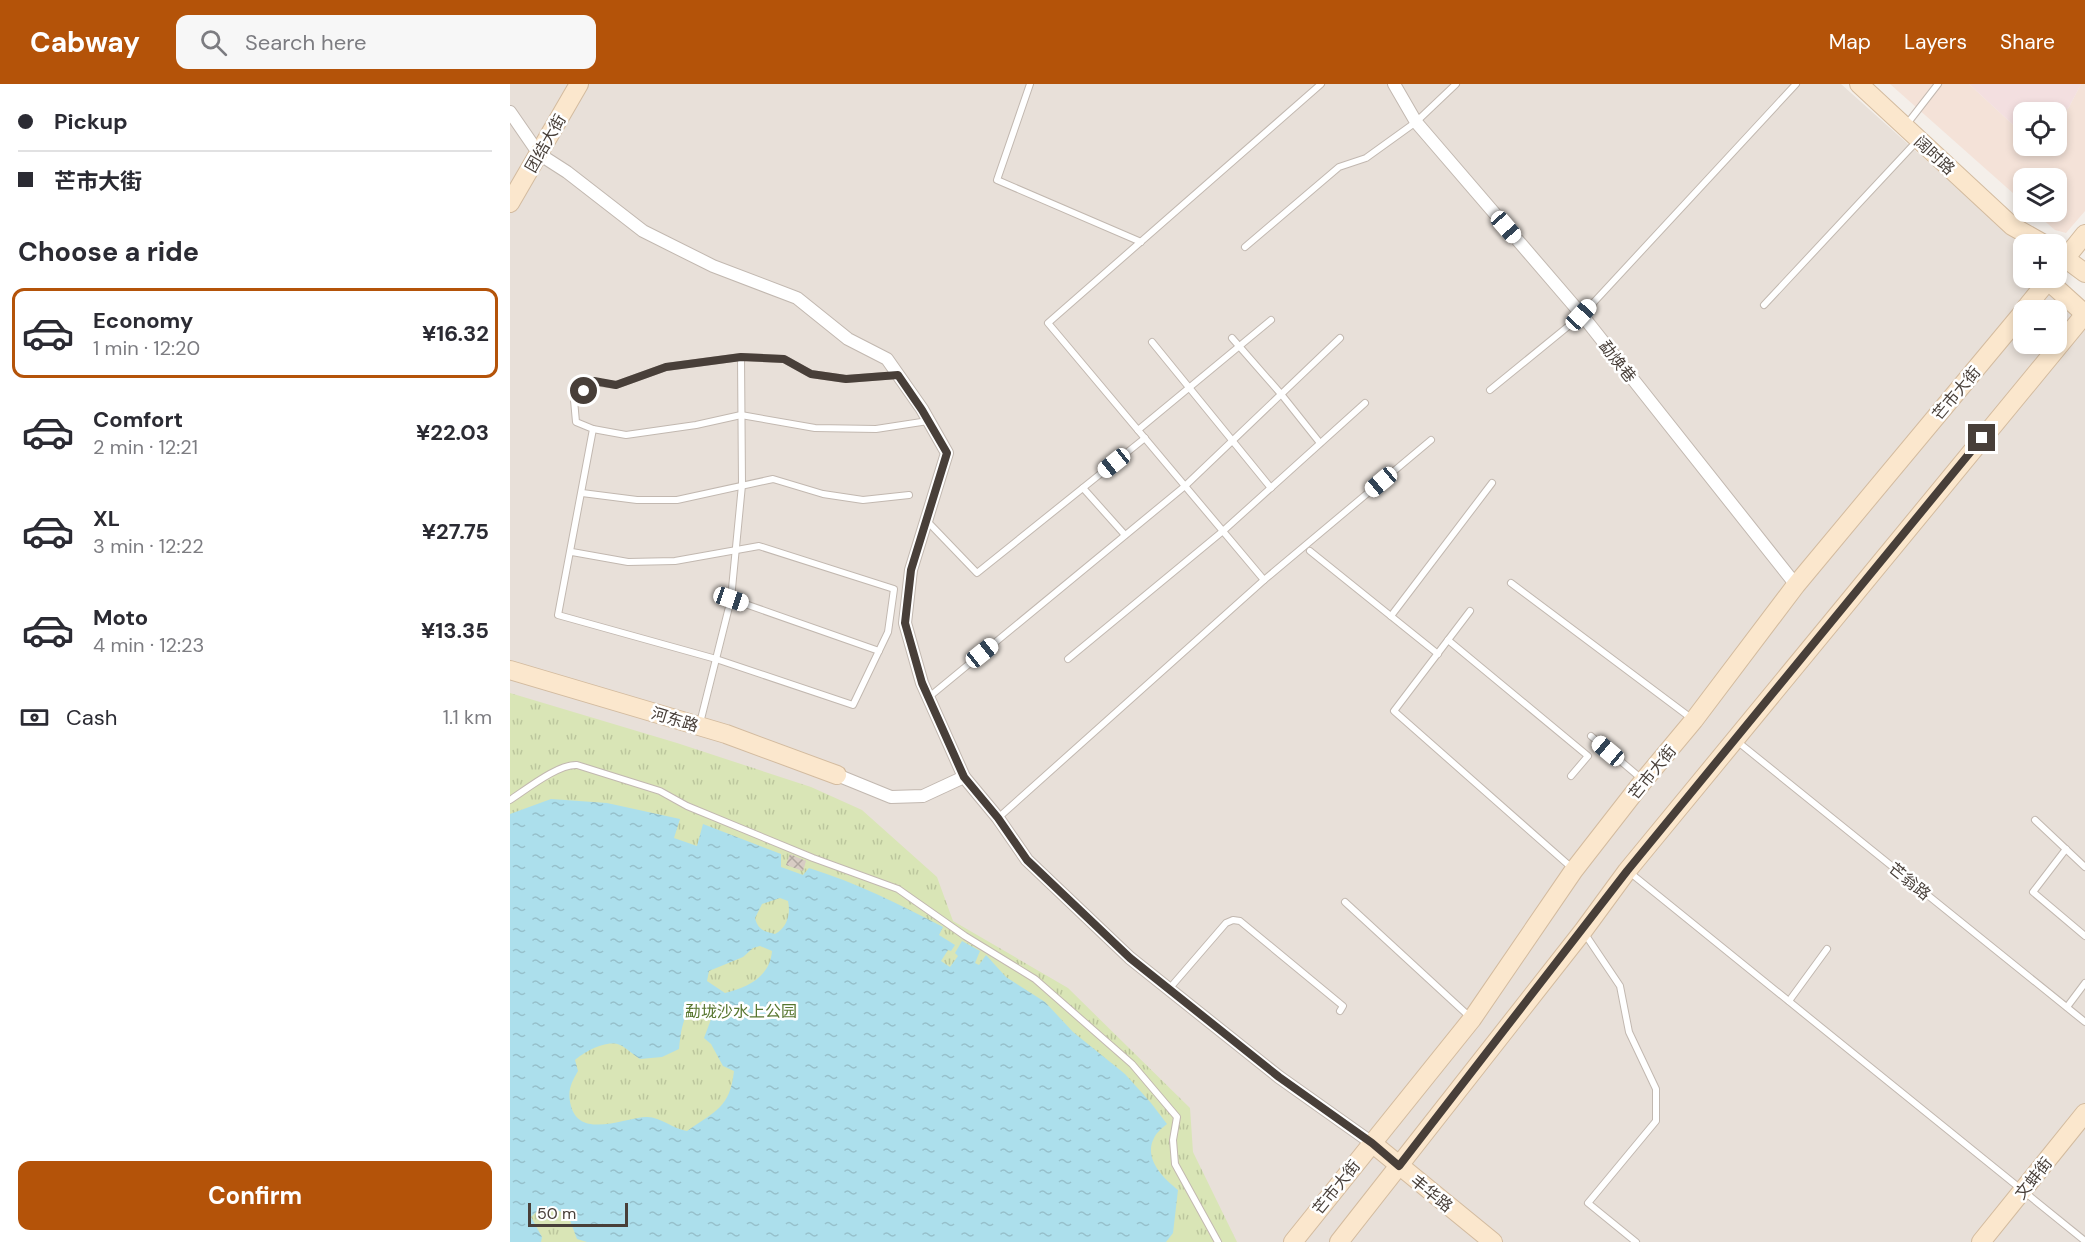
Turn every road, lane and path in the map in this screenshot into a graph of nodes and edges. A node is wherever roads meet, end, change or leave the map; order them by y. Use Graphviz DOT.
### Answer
graph roads {
  1 [pos="579,84"];
  2 [pos="1030,84"];
  3 [pos="1321,84"];
  4 [pos="1394,84"];
  5 [pos="1456,84"];
  6 [pos="1796,84"];
  7 [pos="1859,84"];
  8 [pos="1938,84"];
  9 [pos="510,112"];
  10 [pos="1416,122"];
  11 [pos="1905,127"];
  12 [pos="1919,140"];
  13 [pos="538,154"];
  14 [pos="510,202"];
  15 [pos="2012,226"];
  16 [pos="2017,234"];
  17 [pos="2026,234"];
  18 [pos="2085,234"];
  19 [pos="1141,242"];
  20 [pos="1245,247"];
  21 [pos="2067,254"];
  22 [pos="2067,271"];
  23 [pos="2085,273"];
  24 [pos="2067,288"];
  25 [pos="1764,305"];
  26 [pos="2085,314"];
  27 [pos="1581,315"];
  28 [pos="1271,320"];
  29 [pos="2013,324"];
  30 [pos="1232,338"];
  31 [pos="1340,338"];
  32 [pos="1152,342"];
  33 [pos="1239,347"];
  34 [pos="741,357"];
  35 [pos="898,375"];
  36 [pos="1191,388"];
  37 [pos="1490,390"];
  38 [pos="1281,394"];
  39 [pos="1365,403"];
  40 [pos="741,415"];
  41 [pos="929,421"];
  42 [pos="593,429"];
  43 [pos="1138,430"];
  44 [pos="1145,438"];
  45 [pos="1233,440"];
  46 [pos="1431,440"];
  47 [pos="1320,443"];
  48 [pos="1492,483"];
  49 [pos="742,484"];
  50 [pos="1185,486"];
  51 [pos="1083,488"];
  52 [pos="1271,488"];
  53 [pos="582,493"];
  54 [pos="909,495"];
  55 [pos="927,521"];
  56 [pos="1223,531"];
  57 [pos="1125,535"];
  58 [pos="736,550"];
  59 [pos="1310,551"];
  60 [pos="572,552"];
  61 [pos="1264,580"];
  62 [pos="1512,583"];
  63 [pos="1796,585"];
  64 [pos="731,599"];
  65 [pos="1470,611"];
  66 [pos="1391,616"];
  67 [pos="1448,640"];
  68 [pos="879,651"];
  69 [pos="1438,654"];
  70 [pos="716,659"];
  71 [pos="1068,659"];
  72 [pos="510,670"];
  73 [pos="928,698"];
  74 [pos="1694,720"];
  75 [pos="699,726"];
  76 [pos="1591,736"];
  77 [pos="1734,740"];
  78 [pos="837,775"];
  79 [pos="1571,776"];
  80 [pos="964,777"];
  81 [pos="1644,780"];
  82 [pos="510,800"];
  83 [pos="998,818"];
  84 [pos="2035,820"];
  85 [pos="2066,849"];
  86 [pos="2085,867"];
  87 [pos="1574,870"];
  88 [pos="1627,871"];
  89 [pos="1345,902"];
  90 [pos="1583,930"];
  91 [pos="2085,936"];
  92 [pos="1827,949"];
  93 [pos="2085,983"];
  94 [pos="1169,989"];
  95 [pos="1789,1001"];
  96 [pos="2067,1007"];
  97 [pos="1340,1011"];
  98 [pos="1472,1019"];
  99 [pos="2085,1022"];
  100 [pos="2085,1113"];
  101 [pos="1372,1143"];
  102 [pos="1399,1166"];
  103 [pos="2023,1190"];
  104 [pos="2085,1241"];
  105 [pos="1218,1242"];
  106 [pos="1293,1242"];
  107 [pos="1339,1242"];
  108 [pos="1493,1242"];
  109 [pos="1636,1242"];
  110 [pos="1981,1242"];
  1 -- 13 [label="main road, 团结大街"];
  2 -- 19 [label="lane"];
  3 -- 19 [label="lane"];
  4 -- 10 [label="street, 勐焕巷"];
  5 -- 10 [label="lane"];
  6 -- 27 [label="lane"];
  7 -- 11 [label="main road, 阔时路"];
  8 -- 11 [label="lane"];
  9 -- 13 [label="street"];
  10 -- 20 [label="lane"];
  10 -- 27 [label="street, 勐焕巷"];
  11 -- 12 [label="main road, 阔时路"];
  12 -- 15 [label="main road, 阔时路"];
  12 -- 25 [label="lane"];
  13 -- 14 [label="main road, 团结大街"];
  13 -- 35 [label="street"];
  15 -- 16 [label="main road"];
  15 -- 17 [label="main road"];
  18 -- 21 [label="main road, 芒市大街"];
  19 -- 43 [label="lane"];
  22 -- 23 [label="main road"];
  24 -- 26 [label="main road"];
  26 -- 77 [label="main road"];
  27 -- 37 [label="lane"];
  27 -- 63 [label="street, 勐焕巷"];
  28 -- 33 [label="lane"];
  29 -- 63 [label="main road, 芒市大街"];
  30 -- 33 [label="lane"];
  31 -- 38 [label="lane"];
  32 -- 36 [label="lane"];
  33 -- 36 [label="lane"];
  33 -- 38 [label="lane"];
  34 -- 35 [label="lane"];
  34 -- 40 [label="lane"];
  34 -- 42 [label="lane"];
  35 -- 41 [label="street"];
  36 -- 43 [label="lane"];
  36 -- 45 [label="lane"];
  38 -- 45 [label="lane"];
  38 -- 47 [label="lane"];
  39 -- 47 [label="lane"];
  40 -- 41 [label="lane"];
  40 -- 42 [label="lane"];
  40 -- 49 [label="lane"];
  41 -- 55 [label="street"];
  42 -- 53 [label="lane"];
  43 -- 44 [label="lane"];
  44 -- 50 [label="lane"];
  44 -- 51 [label="lane"];
  45 -- 50 [label="lane"];
  45 -- 52 [label="lane"];
  46 -- 61 [label="lane"];
  47 -- 52 [label="lane"];
  48 -- 66 [label="lane"];
  49 -- 53 [label="lane"];
  49 -- 54 [label="lane"];
  49 -- 58 [label="lane"];
  50 -- 56 [label="lane"];
  50 -- 57 [label="lane"];
  51 -- 55 [label="lane"];
  51 -- 57 [label="lane"];
  52 -- 56 [label="lane"];
  53 -- 60 [label="lane"];
  55 -- 73 [label="street"];
  56 -- 61 [label="lane"];
  56 -- 71 [label="lane"];
  57 -- 73 [label="lane"];
  58 -- 60 [label="lane"];
  58 -- 64 [label="lane"];
  58 -- 68 [label="lane"];
  59 -- 66 [label="lane"];
  60 -- 70 [label="lane"];
  61 -- 83 [label="lane"];
  62 -- 74 [label="lane"];
  63 -- 74 [label="main road, 芒市大街"];
  64 -- 68 [label="lane"];
  64 -- 70 [label="lane"];
  65 -- 67 [label="lane"];
  66 -- 69 [label="lane"];
  67 -- 69 [label="lane"];
  67 -- 79 [label="lane"];
  68 -- 70 [label="lane"];
  69 -- 87 [label="lane"];
  70 -- 75 [label="lane"];
  72 -- 75 [label="main road, 河东路"];
  73 -- 80 [label="street"];
  74 -- 81 [label="main road, 芒市大街"];
  75 -- 78 [label="main road, 河东路"];
  76 -- 81 [label="lane"];
  77 -- 88 [label="main road"];
  77 -- 96 [label="lane, 芒翁路"];
  78 -- 80 [label="street"];
  80 -- 83 [label="street"];
  81 -- 87 [label="main road, 芒市大街"];
  82 -- 105 [label="lane"];
  83 -- 94 [label="street"];
  84 -- 85 [label="lane"];
  85 -- 86 [label="lane"];
  85 -- 91 [label="lane"];
  87 -- 98 [label="main road, 芒市大街"];
  88 -- 90 [label="main road"];
  88 -- 95 [label="lane"];
  89 -- 98 [label="lane"];
  90 -- 102 [label="main road"];
  90 -- 109 [label="lane"];
  92 -- 95 [label="lane"];
  93 -- 96 [label="lane"];
  94 -- 97 [label="lane"];
  94 -- 101 [label="street"];
  95 -- 103 [label="lane"];
  96 -- 99 [label="lane, 芒翁路"];
  98 -- 101 [label="main road, 芒市大街"];
  100 -- 103 [label="main road, 文蚌街"];
  101 -- 102 [label="main road, 丰华路"];
  101 -- 106 [label="main road, 芒市大街"];
  102 -- 107 [label="main road"];
  102 -- 108 [label="main road, 丰华路"];
  103 -- 104 [label="lane"];
  103 -- 110 [label="main road, 文蚌街"];
}
